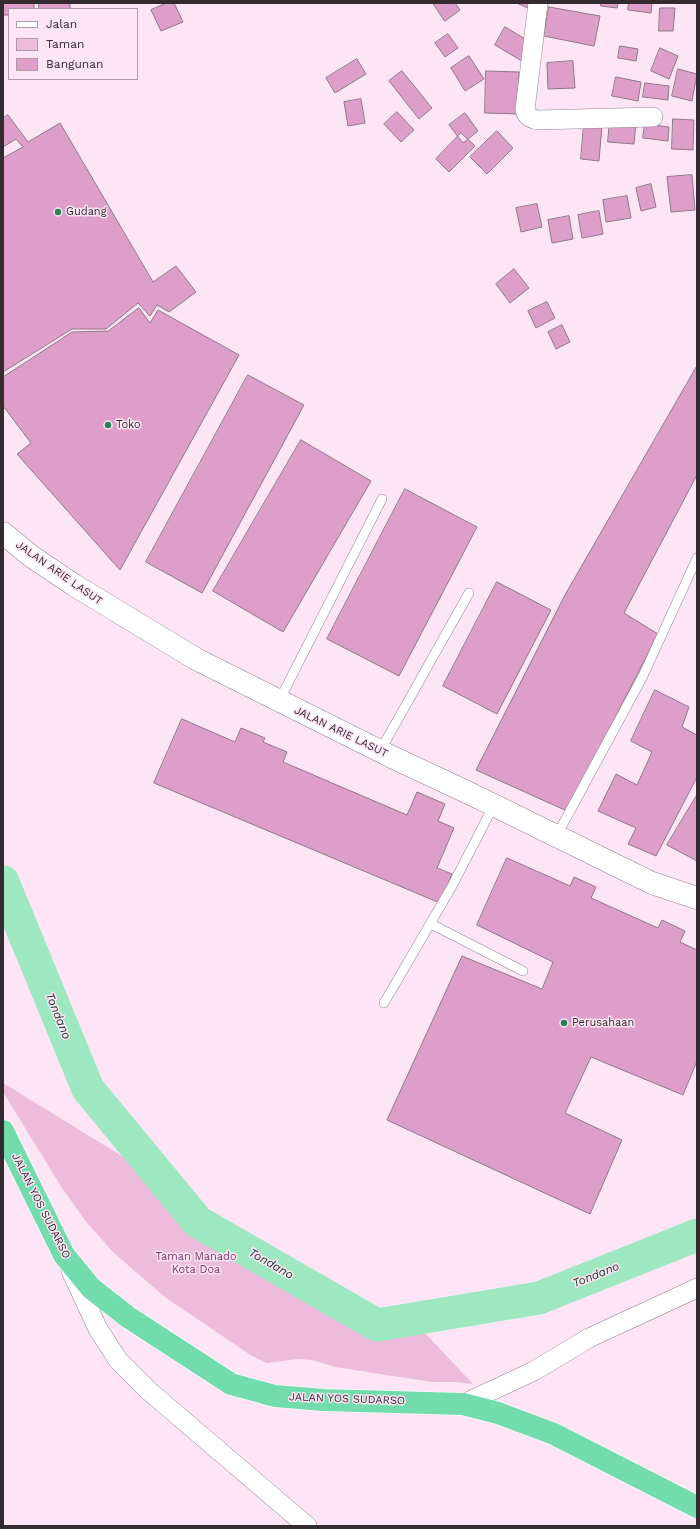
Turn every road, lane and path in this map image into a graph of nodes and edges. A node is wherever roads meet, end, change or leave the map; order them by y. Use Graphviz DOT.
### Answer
graph roads {
  1 [pos="538,3"];
  2 [pos="653,117"];
  3 [pos="382,499"];
  4 [pos="3,533"];
  5 [pos="697,558"];
  6 [pos="469,593"];
  7 [pos="279,701"];
  8 [pos="380,751"];
  9 [pos="494,805"];
  10 [pos="556,835"];
  11 [pos="697,898"];
  12 [pos="431,924"];
  13 [pos="523,971"];
  14 [pos="384,1003"];
  15 [pos="3,1131"];
  16 [pos="64,1255"];
  17 [pos="697,1288"];
  18 [pos="463,1404"];
  19 [pos="697,1507"];
  20 [pos="307,1526"];
  1 -- 2 [label="street"];
  3 -- 7 [label="lane"];
  4 -- 7 [label="main road, JALAN ARIE LASUT"];
  5 -- 10 [label="lane"];
  6 -- 8 [label="lane"];
  7 -- 8 [label="main road, JALAN ARIE LASUT"];
  8 -- 9 [label="main road, JALAN ARIE LASUT"];
  9 -- 10 [label="main road, JALAN ARIE LASUT"];
  9 -- 12 [label="lane"];
  10 -- 11 [label="main road, JALAN ARIE LASUT"];
  12 -- 13 [label="lane"];
  12 -- 14 [label="lane"];
  15 -- 16 [label="highway, JALAN YOS SUDARSO"];
  16 -- 18 [label="highway, JALAN YOS SUDARSO"];
  16 -- 20 [label="street"];
  17 -- 18 [label="street"];
  18 -- 19 [label="highway, JALAN YOS SUDARSO"];
}
